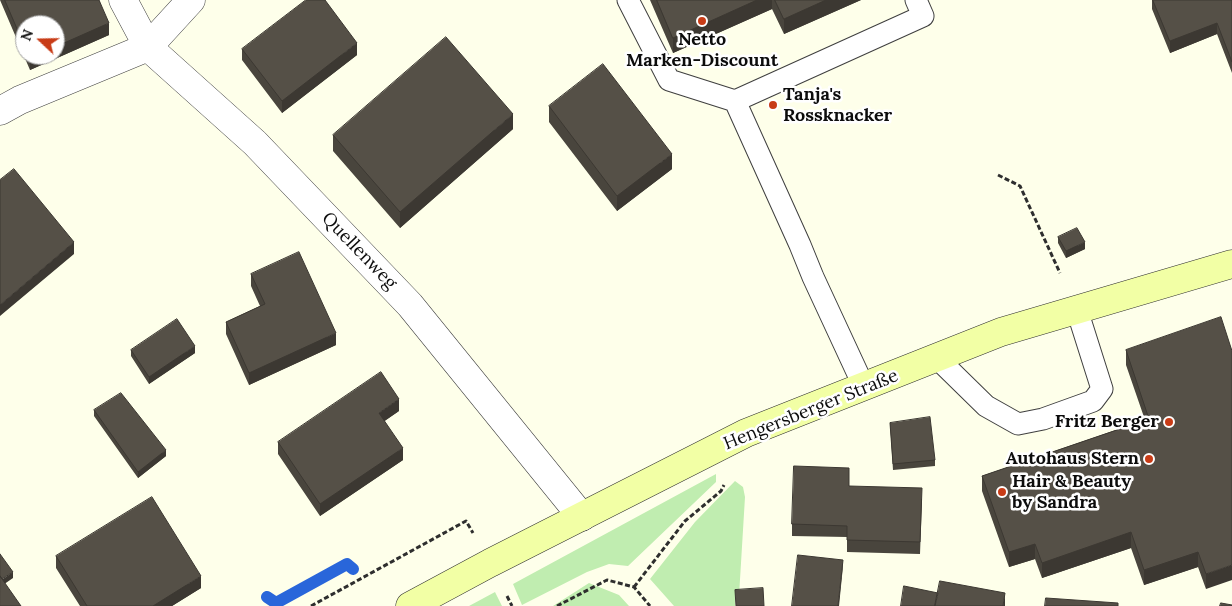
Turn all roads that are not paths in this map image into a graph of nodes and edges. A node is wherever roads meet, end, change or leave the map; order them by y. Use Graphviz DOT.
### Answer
graph roads {
  1 [pos="123,0"];
  2 [pos="191,0"];
  3 [pos="628,0"];
  4 [pos="916,0"];
  5 [pos="148,47"];
  6 [pos="735,101"];
  7 [pos="0,111"];
  8 [pos="1232,264"];
  9 [pos="1078,310"];
  10 [pos="936,358"];
  11 [pos="864,386"];
  12 [pos="582,517"];
  13 [pos="410,606"];
  1 -- 5 [label="street, Quellenweg"];
  2 -- 5 [label="street"];
  3 -- 6 [label="lane"];
  4 -- 6 [label="lane"];
  5 -- 7 [label="street"];
  5 -- 12 [label="street, Quellenweg"];
  6 -- 11 [label="lane"];
  8 -- 9 [label="main road, Hengersberger Straße"];
  9 -- 10 [label="main road, Hengersberger Straße"];
  9 -- 10 [label="lane"];
  10 -- 11 [label="main road, Hengersberger Straße"];
  11 -- 12 [label="main road, Hengersberger Straße"];
  12 -- 13 [label="main road, Hengersberger Straße"];
}
